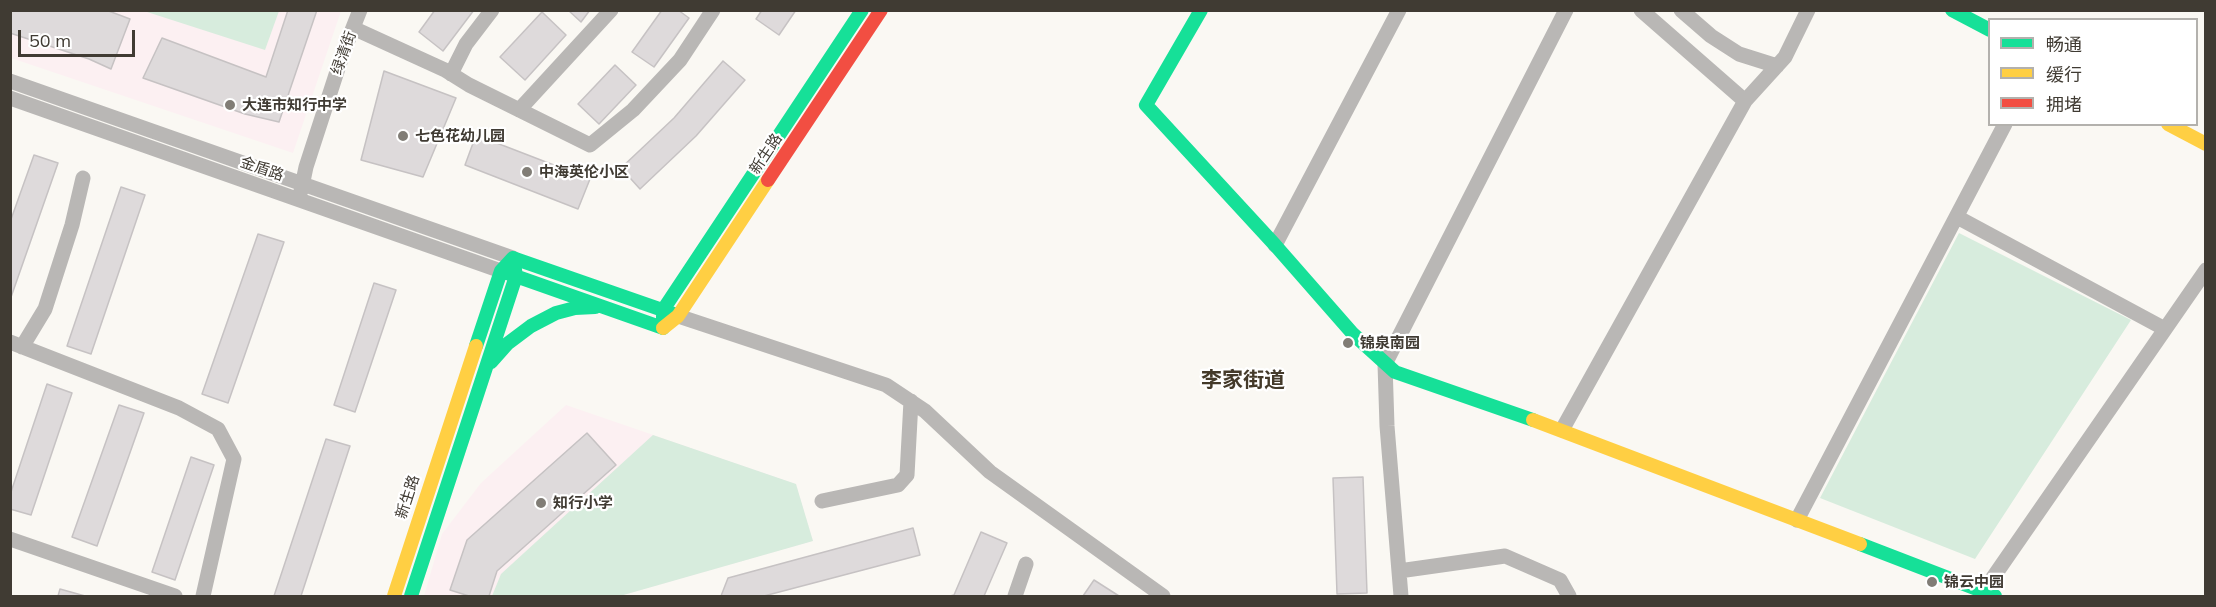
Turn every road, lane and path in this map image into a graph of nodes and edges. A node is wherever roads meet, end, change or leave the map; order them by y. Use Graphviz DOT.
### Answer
graph roads {
  1 [pos="360,10"];
  2 [pos="492,10"];
  3 [pos="611,10"];
  4 [pos="713,10"];
  5 [pos="862,10"];
  6 [pos="881,10"];
  7 [pos="1201,10"];
  8 [pos="1399,10"];
  9 [pos="1566,10"];
  10 [pos="1641,10"];
  11 [pos="1681,10"];
  12 [pos="1808,10"];
  13 [pos="1952,10"];
  14 [pos="1978,16"];
  15 [pos="353,28"];
  16 [pos="1988,29"];
  17 [pos="1776,66"];
  18 [pos="451,74"];
  19 [pos="10,81"];
  20 [pos="10,98"];
  21 [pos="1745,101"];
  22 [pos="519,110"];
  23 [pos="2004,126"];
  24 [pos="2172,126"];
  25 [pos="2205,144"];
  26 [pos="83,178"];
  27 [pos="303,184"];
  28 [pos="299,200"];
  29 [pos="1957,217"];
  30 [pos="1275,245"];
  31 [pos="513,258"];
  32 [pos="2205,270"];
  33 [pos="508,274"];
  34 [pos="600,306"];
  35 [pos="663,310"];
  36 [pos="678,316"];
  37 [pos="663,328"];
  38 [pos="2165,329"];
  39 [pos="16,344"];
  40 [pos="1385,364"];
  41 [pos="485,369"];
  42 [pos="911,401"];
  43 [pos="1562,430"];
  44 [pos="822,501"];
  45 [pos="1797,520"];
  46 [pos="10,539"];
  47 [pos="1026,564"];
  48 [pos="1399,571"];
  49 [pos="1989,594"];
  50 [pos="175,597"];
  51 [pos="203,597"];
  52 [pos="394,597"];
  53 [pos="411,597"];
  54 [pos="1015,597"];
  55 [pos="1164,597"];
  56 [pos="1401,597"];
  57 [pos="1569,597"];
  1 -- 15 [label="street, 绿清街"];
  2 -- 18 [label="street"];
  3 -- 22 [label="street"];
  4 -- 22 [label="street"];
  5 -- 35 [label="street, 新生路"];
  6 -- 36 [label="street, 新生路"];
  7 -- 30 [label="street"];
  8 -- 30 [label="street"];
  9 -- 40 [label="street"];
  10 -- 21 [label="street"];
  11 -- 17 [label="street"];
  12 -- 17 [label="street"];
  13 -- 14 [label="street"];
  14 -- 16 [label="street"];
  15 -- 18 [label="street"];
  15 -- 27 [label="street, 绿清街"];
  17 -- 21 [label="street"];
  18 -- 22 [label="street"];
  19 -- 27 [label="street, 金盾路"];
  20 -- 28 [label="street, 金盾路"];
  21 -- 43 [label="street"];
  23 -- 29 [label="street"];
  24 -- 25 [label="street"];
  26 -- 39 [label="street"];
  27 -- 28 [label="street, 绿清街"];
  27 -- 31 [label="street, 金盾路"];
  28 -- 33 [label="street, 金盾路"];
  29 -- 38 [label="street"];
  29 -- 45 [label="street"];
  30 -- 40 [label="street"];
  31 -- 33 [label="street, 新生路"];
  31 -- 35 [label="street"];
  32 -- 38 [label="street"];
  33 -- 34 [label="street"];
  33 -- 41 [label="street, 新生路"];
  33 -- 52 [label="street, 新生路"];
  34 -- 37 [label="street"];
  34 -- 41 [label="street"];
  35 -- 36 [label="street"];
  35 -- 37 [label="street"];
  36 -- 37 [label="street, 新生路"];
  36 -- 42 [label="street"];
  38 -- 49 [label="street"];
  39 -- 51 [label="street"];
  40 -- 43 [label="street"];
  40 -- 48 [label="street"];
  41 -- 53 [label="street, 新生路"];
  42 -- 44 [label="street"];
  42 -- 55 [label="street"];
  43 -- 45 [label="street"];
  45 -- 49 [label="street"];
  46 -- 50 [label="street"];
  47 -- 54 [label="street"];
  48 -- 56 [label="street"];
  48 -- 57 [label="street"];
}
